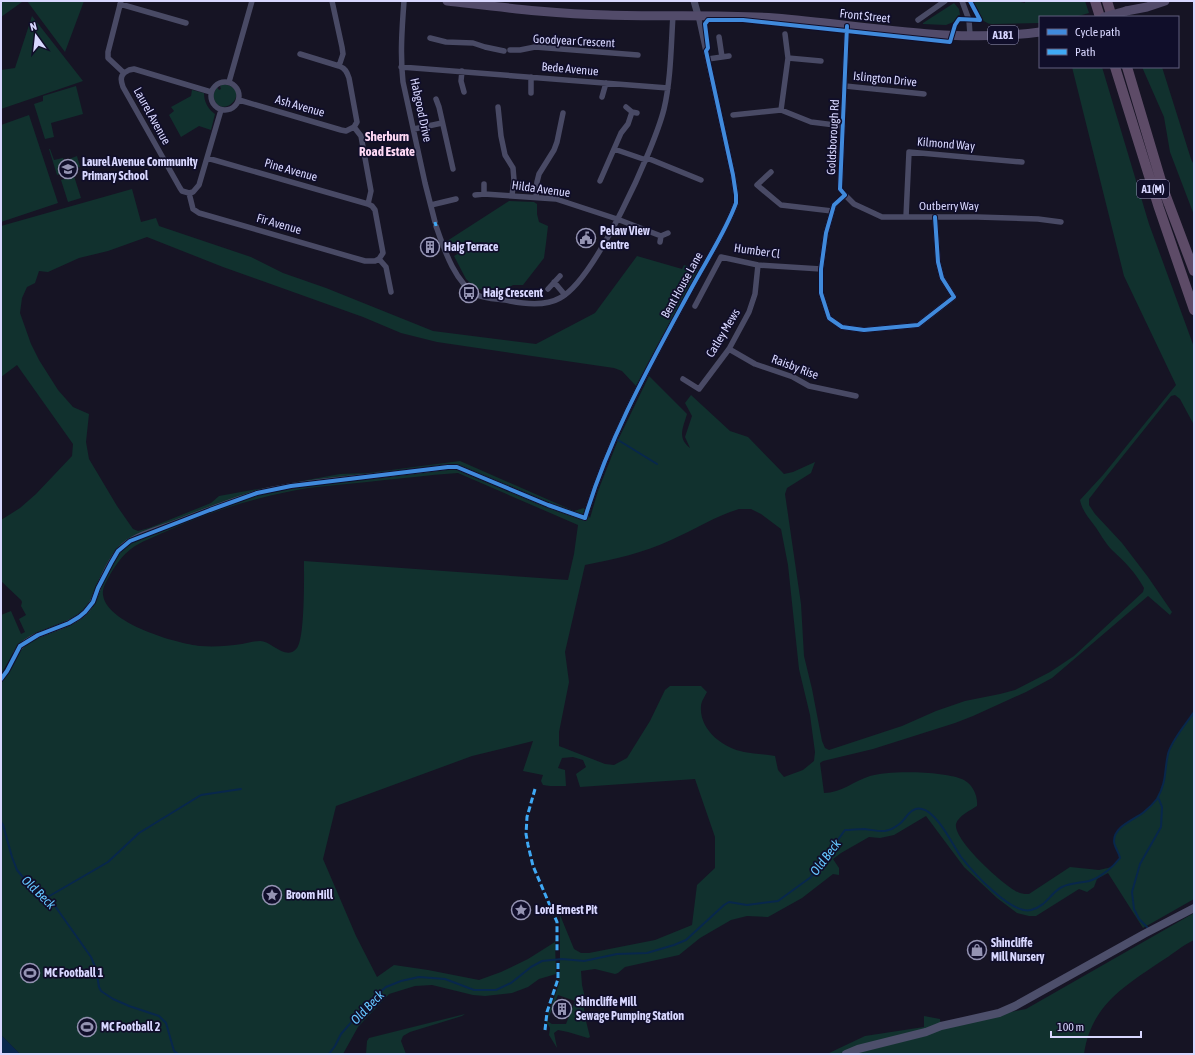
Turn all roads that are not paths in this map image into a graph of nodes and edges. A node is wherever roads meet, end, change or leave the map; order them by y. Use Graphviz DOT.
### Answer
graph roads {
  1 [pos="252,1"];
  2 [pos="332,1"];
  3 [pos="404,1"];
  4 [pos="448,1"];
  5 [pos="694,1"];
  6 [pos="945,1"];
  7 [pos="962,1"];
  8 [pos="1095,1"];
  9 [pos="1107,1"];
  10 [pos="1144,1"];
  11 [pos="1165,1"];
  12 [pos="120,3"];
  13 [pos="1126,11"];
  14 [pos="673,15"];
  15 [pos="698,15"];
  16 [pos="1100,16"];
  17 [pos="1108,16"];
  18 [pos="1112,16"];
  19 [pos="918,20"];
  20 [pos="186,23"];
  21 [pos="847,26"];
  22 [pos="1039,32"];
  23 [pos="785,34"];
  24 [pos="970,35"];
  25 [pos="719,36"];
  26 [pos="430,38"];
  27 [pos="300,54"];
  28 [pos="638,55"];
  29 [pos="729,56"];
  30 [pos="722,57"];
  31 [pos="788,58"];
  32 [pos="708,59"];
  33 [pos="821,61"];
  34 [pos="339,66"];
  35 [pos="401,67"];
  36 [pos="1115,68"];
  37 [pos="1127,68"];
  38 [pos="462,72"];
  39 [pos="124,73"];
  40 [pos="531,77"];
  41 [pos="230,82"];
  42 [pos="606,83"];
  43 [pos="845,86"];
  44 [pos="668,88"];
  45 [pos="211,92"];
  46 [pos="464,92"];
  47 [pos="531,93"];
  48 [pos="924,94"];
  49 [pos="602,97"];
  50 [pos="436,99"];
  51 [pos="239,100"];
  52 [pos="498,106"];
  53 [pos="626,107"];
  54 [pos="221,110"];
  55 [pos="781,110"];
  56 [pos="563,112"];
  57 [pos="733,115"];
  58 [pos="442,123"];
  59 [pos="843,126"];
  60 [pos="354,127"];
  61 [pos="414,129"];
  62 [pos="614,149"];
  63 [pos="207,158"];
  64 [pos="646,159"];
  65 [pos="1022,162"];
  66 [pos="453,169"];
  67 [pos="771,172"];
  68 [pos="701,180"];
  69 [pos="600,181"];
  70 [pos="484,184"];
  71 [pos="187,192"];
  72 [pos="484,194"];
  73 [pos="475,195"];
  74 [pos="512,195"];
  75 [pos="844,195"];
  76 [pos="536,198"];
  77 [pos="456,199"];
  78 [pos="368,204"];
  79 [pos="431,205"];
  80 [pos="832,211"];
  81 [pos="906,217"];
  82 [pos="935,217"];
  83 [pos="617,219"];
  84 [pos="1061,222"];
  85 [pos="668,233"];
  86 [pos="379,258"];
  87 [pos="758,265"];
  88 [pos="821,268"];
  89 [pos="1194,271"];
  90 [pos="560,276"];
  91 [pos="554,282"];
  92 [pos="548,289"];
  93 [pos="391,292"];
  94 [pos="562,297"];
  95 [pos="695,306"];
  96 [pos="1194,310"];
  97 [pos="729,350"];
  98 [pos="683,379"];
  99 [pos="856,396"];
  100 [pos="16,653"];
  101 [pos="1194,908"];
  102 [pos="846,1054"];
  1 -- 41 [label="street"];
  2 -- 34 [label="street"];
  3 -- 35 [label="street, Habgood Drive"];
  4 -- 14 [label="main road, Front Street / A181"];
  5 -- 15 [label="street"];
  6 -- 19 [label="street"];
  7 -- 24 [label="street"];
  8 -- 16 [label="highway"];
  9 -- 18 [label="highway"];
  10 -- 13 [label="main road"];
  11 -- 13 [label="main road"];
  12 -- 20 [label="street"];
  12 -- 39 [label="street"];
  13 -- 17 [label="main road, bridge"];
  14 -- 15 [label="main road, Front Street / A181"];
  14 -- 44 [label="street"];
  15 -- 21 [label="main road, Front Street / A181"];
  15 -- 32 [label="street, Bent House Lane"];
  21 -- 24 [label="main road, Front Street / A181"];
  21 -- 43 [label="street, Goldsborough Rd"];
  22 -- 24 [label="main road, Front Street / A181"];
  23 -- 31 [label="street"];
  25 -- 30 [label="street"];
  26 -- 28 [label="street, Goodyear Crescent"];
  27 -- 34 [label="street"];
  29 -- 30 [label="street"];
  30 -- 32 [label="street"];
  31 -- 33 [label="street"];
  31 -- 55 [label="street"];
  32 -- 100 [label="street, Bent House Lane"];
  34 -- 60 [label="street"];
  35 -- 38 [label="street, Bede Avenue"];
  35 -- 61 [label="street, Habgood Drive"];
  36 -- 96 [label="highway, A1(M)"];
  37 -- 89 [label="highway, A1(M)"];
  38 -- 40 [label="street, Bede Avenue"];
  38 -- 46 [label="street"];
  39 -- 45 [label="street"];
  39 -- 71 [label="street, Laurel Avenue"];
  40 -- 42 [label="street, Bede Avenue"];
  40 -- 47 [label="street, Bede Avenue"];
  41 -- 45 [label="street"];
  41 -- 51 [label="street"];
  42 -- 44 [label="street, Bede Avenue"];
  42 -- 49 [label="street, Bede Avenue"];
  43 -- 48 [label="street, Islington Drive"];
  43 -- 59 [label="street, Goldsborough Rd"];
  44 -- 64 [label="street"];
  45 -- 54 [label="street"];
  50 -- 58 [label="street"];
  51 -- 54 [label="street"];
  51 -- 60 [label="street, Ash Avenue"];
  52 -- 74 [label="street"];
  53 -- 62 [label="street"];
  54 -- 63 [label="street"];
  55 -- 57 [label="street"];
  55 -- 59 [label="street"];
  56 -- 76 [label="street"];
  58 -- 61 [label="street"];
  58 -- 66 [label="street"];
  59 -- 75 [label="street, Goldsborough Rd"];
  60 -- 78 [label="street"];
  61 -- 79 [label="street, Habgood Drive"];
  62 -- 64 [label="street"];
  62 -- 69 [label="street"];
  63 -- 71 [label="street"];
  63 -- 78 [label="street, Pine Avenue"];
  64 -- 68 [label="street"];
  64 -- 83 [label="street"];
  65 -- 81 [label="street, Kilmond Way"];
  67 -- 80 [label="street"];
  70 -- 72 [label="street"];
  71 -- 86 [label="street, Fir Avenue"];
  72 -- 73 [label="street, Hilda Avenue"];
  72 -- 74 [label="street, Hilda Avenue"];
  74 -- 76 [label="street, Hilda Avenue"];
  75 -- 80 [label="street"];
  75 -- 81 [label="street, Outberry Way"];
  76 -- 83 [label="street, Hilda Avenue"];
  77 -- 79 [label="street"];
  78 -- 86 [label="street"];
  79 -- 94 [label="street, Habgood Drive"];
  80 -- 88 [label="street"];
  81 -- 82 [label="street, Outberry Way"];
  82 -- 84 [label="street, Outberry Way"];
  82 -- 88 [label="street"];
  83 -- 85 [label="street, Hilda Avenue"];
  83 -- 94 [label="street"];
  86 -- 93 [label="street"];
  87 -- 88 [label="street, Humber Cl"];
  87 -- 95 [label="street, Humber Cl"];
  87 -- 97 [label="street, Catley Mews"];
  90 -- 91 [label="street"];
  91 -- 92 [label="street"];
  91 -- 94 [label="street"];
  97 -- 98 [label="street, Catley Mews"];
  97 -- 99 [label="street, Raisby Rise"];
  101 -- 102 [label="main road"];
}
